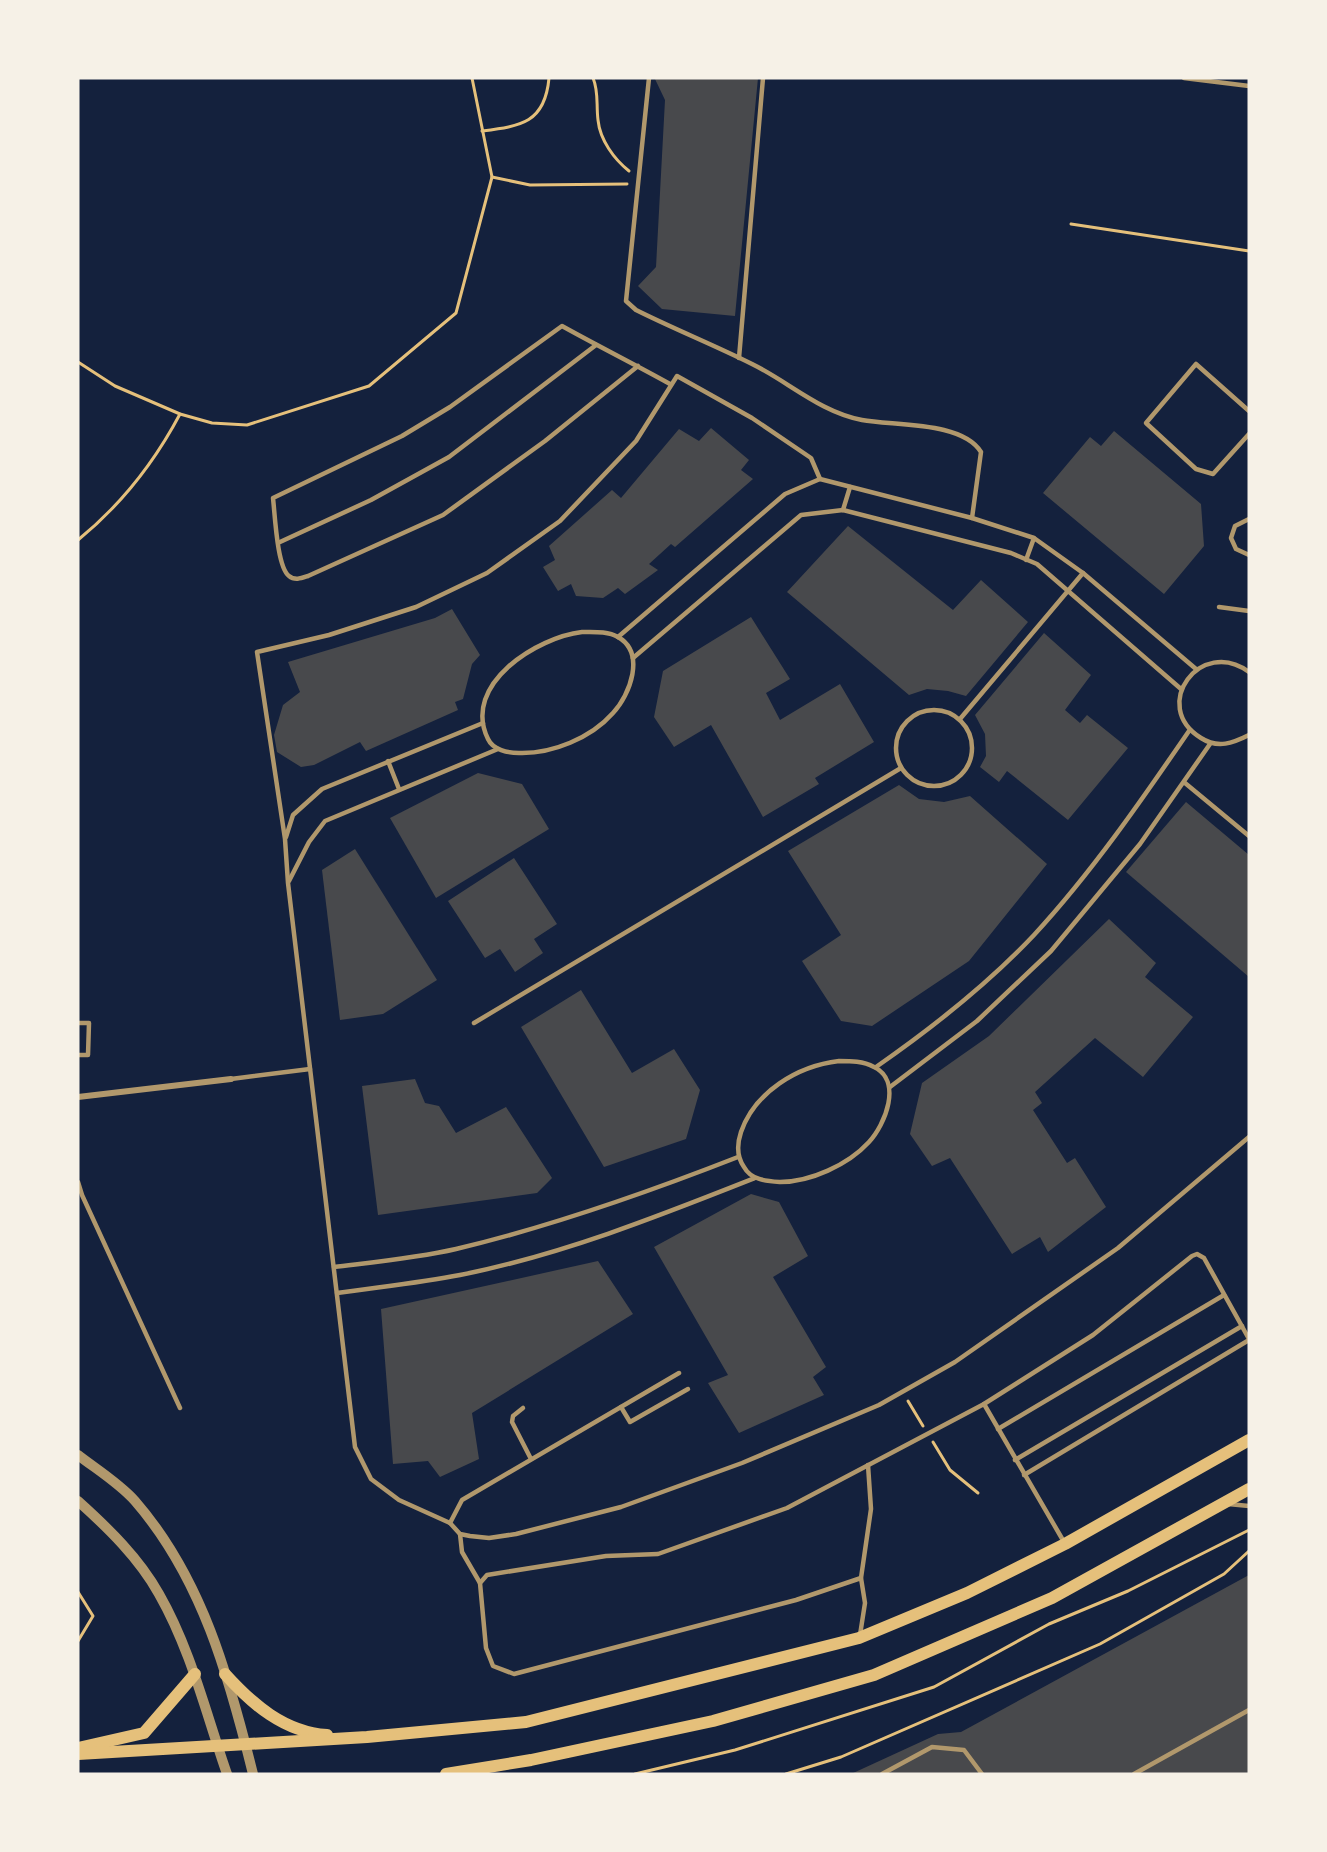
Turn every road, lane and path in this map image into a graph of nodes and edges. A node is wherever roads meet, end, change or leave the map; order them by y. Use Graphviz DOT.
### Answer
graph roads {
  1 [pos="472,78"];
  2 [pos="549,78"];
  3 [pos="593,78"];
  4 [pos="650,78"];
  5 [pos="763,78"];
  6 [pos="1184,78"];
  7 [pos="1249,86"];
  8 [pos="483,131"];
  9 [pos="492,177"];
  10 [pos="640,182"];
  11 [pos="1071,224"];
  12 [pos="1249,251"];
  13 [pos="596,345"];
  14 [pos="739,358"];
  15 [pos="78,362"];
  16 [pos="638,366"];
  17 [pos="670,384"];
  18 [pos="1249,411"];
  19 [pos="180,414"];
  20 [pos="1249,434"];
  21 [pos="820,479"];
  22 [pos="850,487"];
  23 [pos="843,510"];
  24 [pos="972,519"];
  25 [pos="1249,519"];
  26 [pos="1034,538"];
  27 [pos="78,540"];
  28 [pos="280,542"];
  29 [pos="1249,555"];
  30 [pos="1026,560"];
  31 [pos="1083,573"];
  32 [pos="1069,591"];
  33 [pos="1219,607"];
  34 [pos="1249,611"];
  35 [pos="618,637"];
  36 [pos="633,658"];
  37 [pos="1196,669"];
  38 [pos="1249,672"];
  39 [pos="1181,689"];
  40 [pos="960,719"];
  41 [pos="483,723"];
  42 [pos="1189,731"];
  43 [pos="1249,735"];
  44 [pos="1210,744"];
  45 [pos="498,749"];
  46 [pos="388,761"];
  47 [pos="901,768"];
  48 [pos="1185,783"];
  49 [pos="399,789"];
  50 [pos="1249,836"];
  51 [pos="285,839"];
  52 [pos="288,884"];
  53 [pos="78,1023"];
  54 [pos="474,1023"];
  55 [pos="78,1055"];
  56 [pos="876,1067"];
  57 [pos="310,1070"];
  58 [pos="231,1079"];
  59 [pos="890,1087"];
  60 [pos="78,1097"];
  61 [pos="1249,1137"];
  62 [pos="738,1157"];
  63 [pos="755,1178"];
  64 [pos="78,1182"];
  65 [pos="334,1268"];
  66 [pos="338,1293"];
  67 [pos="1224,1296"];
  68 [pos="1242,1326"];
  69 [pos="1249,1340"];
  70 [pos="679,1373"];
  71 [pos="688,1389"];
  72 [pos="902,1392"];
  73 [pos="984,1404"];
  74 [pos="621,1407"];
  75 [pos="180,1408"];
  76 [pos="523,1408"];
  77 [pos="998,1429"];
  78 [pos="928,1434"];
  79 [pos="1249,1440"];
  80 [pos="78,1455"];
  81 [pos="531,1459"];
  82 [pos="1016,1460"];
  83 [pos="868,1465"];
  84 [pos="1024,1475"];
  85 [pos="1249,1489"];
  86 [pos="978,1492"];
  87 [pos="78,1501"];
  88 [pos="1223,1504"];
  89 [pos="1249,1506"];
  90 [pos="450,1523"];
  91 [pos="1249,1530"];
  92 [pos="460,1534"];
  93 [pos="1065,1544"];
  94 [pos="1249,1551"];
  95 [pos="861,1578"];
  96 [pos="480,1583"];
  97 [pos="78,1592"];
  98 [pos="860,1638"];
  99 [pos="78,1641"];
  100 [pos="195,1674"];
  101 [pos="225,1674"];
  102 [pos="1249,1710"];
  103 [pos="367,1737"];
  104 [pos="246,1745"];
  105 [pos="78,1748"];
  106 [pos="218,1748"];
  107 [pos="78,1754"];
  108 [pos="227,1774"];
  109 [pos="253,1774"];
  110 [pos="446,1774"];
  111 [pos="635,1774"];
  112 [pos="786,1774"];
  113 [pos="882,1774"];
  114 [pos="982,1774"];
  115 [pos="1134,1774"];
  1 -- 8 [label="path"];
  2 -- 8 [label="path"];
  3 -- 10 [label="path"];
  4 -- 10 [label="lane"];
  5 -- 14 [label="lane"];
  6 -- 7 [label="lane"];
  8 -- 9 [label="path"];
  9 -- 10 [label="path"];
  9 -- 19 [label="path"];
  10 -- 14 [label="lane"];
  11 -- 12 [label="path"];
  13 -- 16 [label="lane"];
  13 -- 28 [label="lane"];
  13 -- 28 [label="lane"];
  14 -- 24 [label="lane"];
  15 -- 19 [label="path"];
  16 -- 17 [label="lane"];
  16 -- 28 [label="lane"];
  17 -- 21 [label="lane"];
  17 -- 51 [label="lane"];
  18 -- 20 [label="lane"];
  19 -- 27 [label="path"];
  21 -- 22 [label="lane"];
  21 -- 35 [label="lane"];
  22 -- 23 [label="lane"];
  22 -- 24 [label="lane"];
  23 -- 30 [label="lane"];
  23 -- 36 [label="lane"];
  24 -- 26 [label="lane"];
  25 -- 29 [label="lane"];
  26 -- 30 [label="lane"];
  26 -- 31 [label="lane"];
  30 -- 32 [label="lane"];
  31 -- 32 [label="lane"];
  31 -- 37 [label="lane"];
  32 -- 39 [label="lane"];
  32 -- 40 [label="lane"];
  33 -- 34 [label="lane"];
  35 -- 36 [label="lane"];
  35 -- 41 [label="lane"];
  36 -- 45 [label="lane"];
  37 -- 38 [label="lane"];
  37 -- 39 [label="lane"];
  39 -- 42 [label="lane"];
  40 -- 47 [label="lane"];
  40 -- 47 [label="lane"];
  41 -- 45 [label="lane"];
  41 -- 46 [label="lane"];
  42 -- 44 [label="lane"];
  42 -- 56 [label="lane"];
  43 -- 44 [label="lane"];
  44 -- 48 [label="lane"];
  45 -- 49 [label="lane"];
  46 -- 49 [label="lane"];
  46 -- 51 [label="lane"];
  47 -- 54 [label="lane"];
  48 -- 50 [label="lane"];
  48 -- 59 [label="lane"];
  49 -- 52 [label="lane"];
  51 -- 52 [label="lane"];
  52 -- 57 [label="lane"];
  53 -- 55 [label="lane"];
  56 -- 59 [label="lane"];
  56 -- 62 [label="lane"];
  57 -- 58 [label="lane"];
  57 -- 65 [label="lane"];
  58 -- 60 [label="street"];
  59 -- 63 [label="lane"];
  61 -- 72 [label="lane"];
  62 -- 63 [label="lane"];
  62 -- 65 [label="lane"];
  63 -- 66 [label="lane"];
  64 -- 75 [label="lane"];
  65 -- 66 [label="lane"];
  66 -- 90 [label="lane"];
  67 -- 68 [label="lane"];
  67 -- 73 [label="lane"];
  67 -- 77 [label="lane"];
  68 -- 69 [label="lane"];
  68 -- 82 [label="lane"];
  69 -- 84 [label="lane"];
  70 -- 74 [label="lane"];
  71 -- 74 [label="lane"];
  72 -- 78 [label="path"];
  72 -- 92 [label="lane"];
  73 -- 77 [label="lane"];
  73 -- 78 [label="lane"];
  74 -- 81 [label="lane"];
  76 -- 81 [label="lane"];
  77 -- 82 [label="lane"];
  78 -- 83 [label="lane"];
  78 -- 86 [label="path"];
  79 -- 93 [label="main road"];
  80 -- 101 [label="street"];
  81 -- 90 [label="lane"];
  82 -- 84 [label="lane"];
  83 -- 95 [label="lane"];
  83 -- 96 [label="lane"];
  84 -- 93 [label="lane"];
  85 -- 88 [label="main road"];
  87 -- 100 [label="street"];
  88 -- 89 [label="lane"];
  88 -- 110 [label="main road"];
  90 -- 92 [label="lane"];
  91 -- 111 [label="path"];
  92 -- 96 [label="lane"];
  93 -- 98 [label="main road"];
  94 -- 112 [label="path"];
  95 -- 96 [label="lane"];
  95 -- 98 [label="lane"];
  97 -- 99 [label="path"];
  98 -- 103 [label="main road"];
  100 -- 105 [label="main road"];
  100 -- 106 [label="street"];
  101 -- 103 [label="main road"];
  101 -- 104 [label="street"];
  102 -- 115 [label="lane"];
  103 -- 104 [label="main road"];
  104 -- 106 [label="main road"];
  104 -- 109 [label="street"];
  106 -- 107 [label="main road"];
  106 -- 108 [label="street"];
  113 -- 114 [label="lane"];
}
